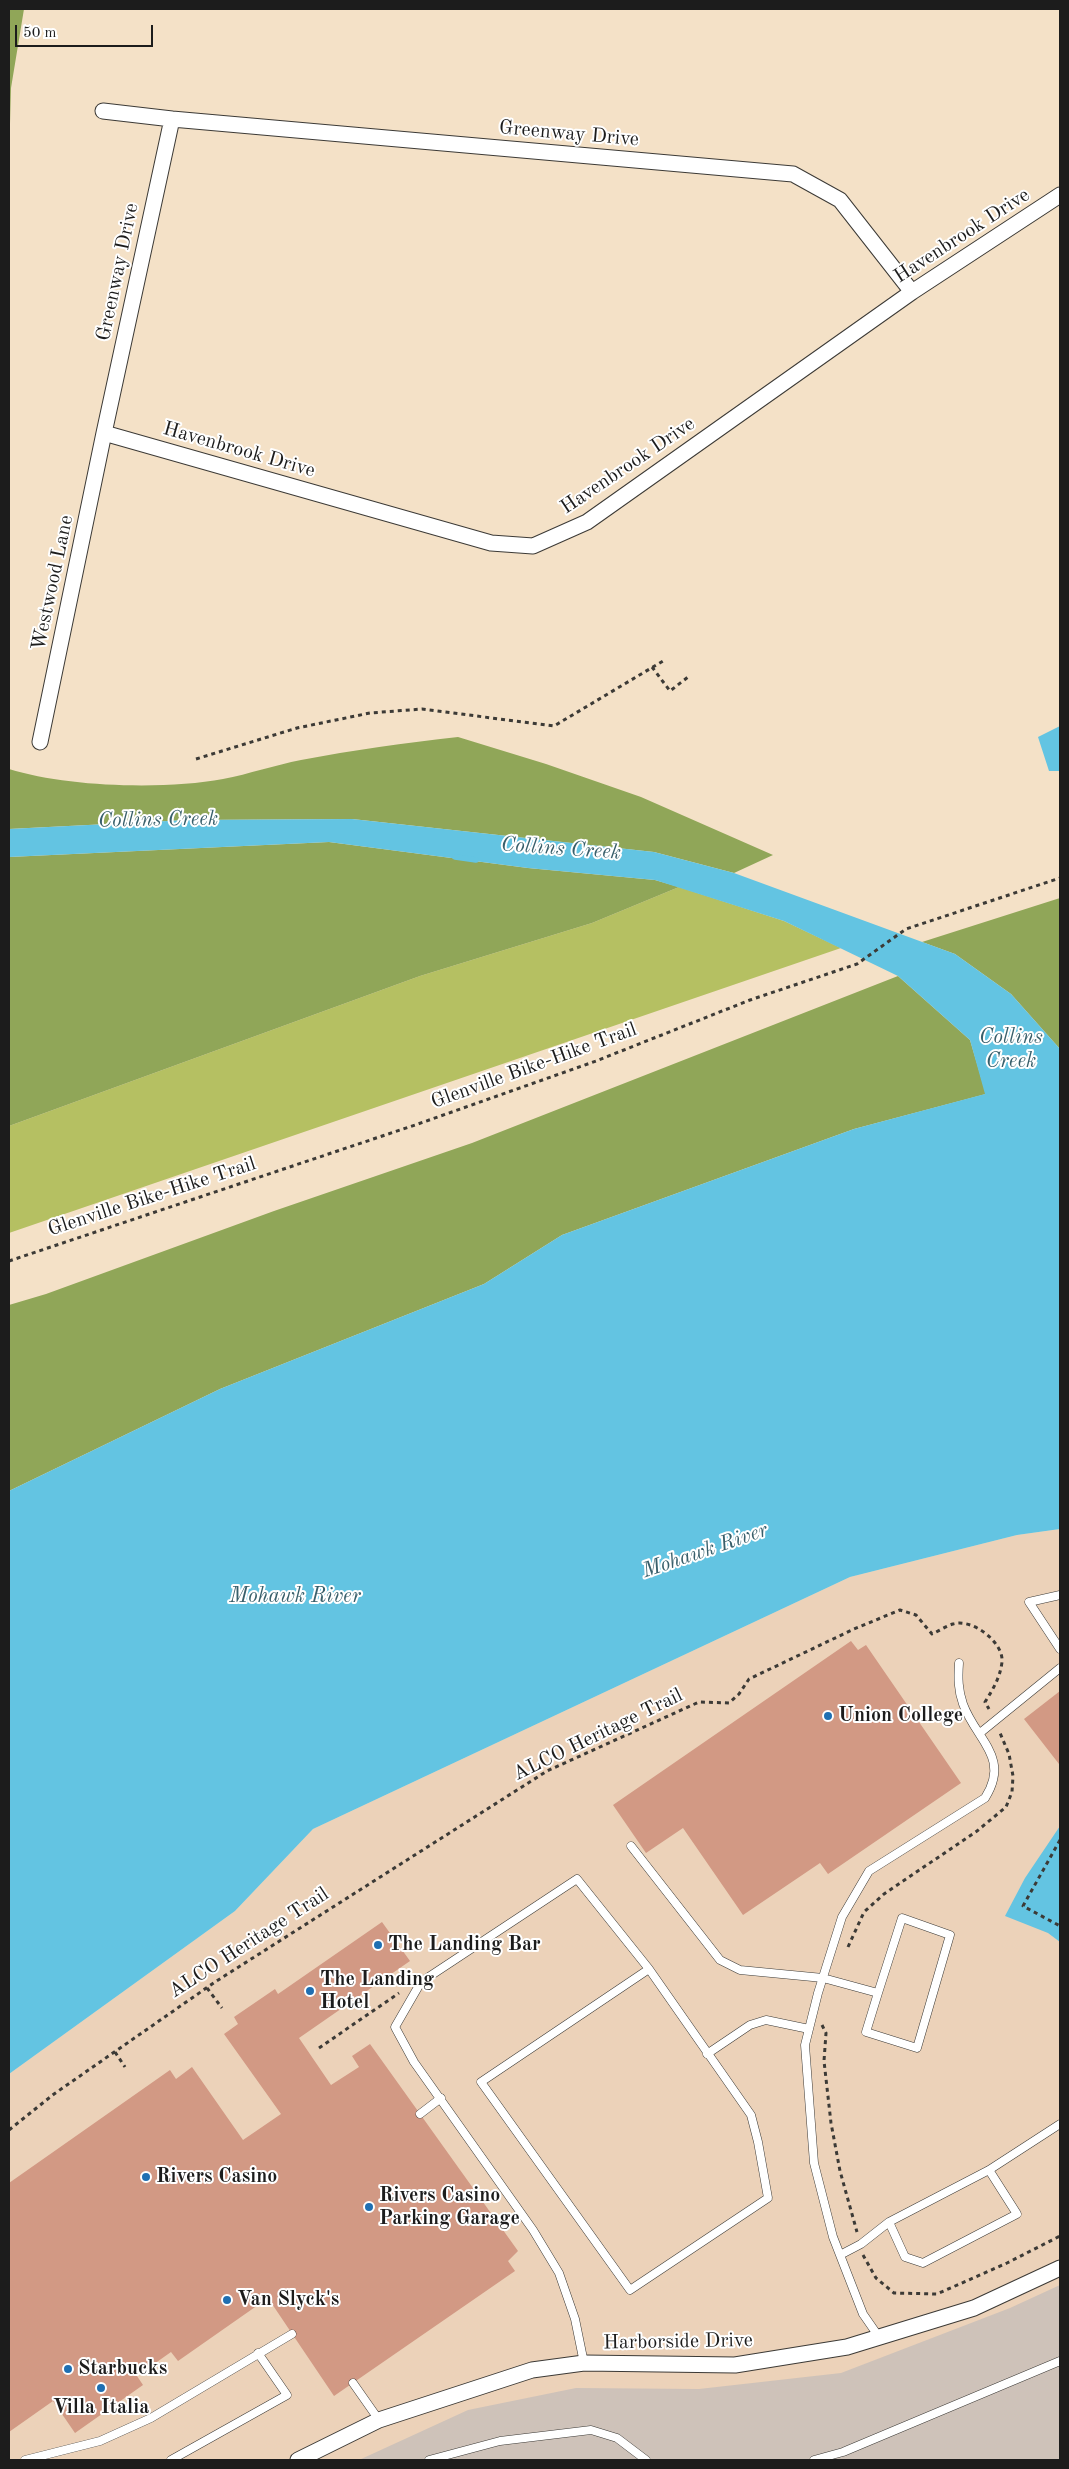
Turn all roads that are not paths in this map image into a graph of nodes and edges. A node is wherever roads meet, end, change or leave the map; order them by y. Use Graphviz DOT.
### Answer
graph roads {
  1 [pos="103,111"];
  2 [pos="172,120"];
  3 [pos="1060,196"];
  4 [pos="912,292"];
  5 [pos="104,432"];
  6 [pos="40,742"];
  7 [pos="1060,1595"];
  8 [pos="1060,1648"];
  9 [pos="959,1663"];
  10 [pos="1060,1668"];
  11 [pos="980,1733"];
  12 [pos="631,1846"];
  13 [pos="649,1969"];
  14 [pos="823,1978"];
  15 [pos="878,1993"];
  16 [pos="809,2029"];
  17 [pos="707,2054"];
  18 [pos="441,2098"];
  19 [pos="420,2114"];
  20 [pos="1060,2124"];
  21 [pos="989,2170"];
  22 [pos="889,2222"];
  23 [pos="840,2255"];
  24 [pos="1060,2268"];
  25 [pos="292,2334"];
  26 [pos="879,2337"];
  27 [pos="258,2353"];
  28 [pos="1060,2361"];
  29 [pos="584,2363"];
  30 [pos="353,2383"];
  31 [pos="380,2420"];
  32 [pos="57,2453"];
  33 [pos="25,2460"];
  34 [pos="62,2460"];
  35 [pos="171,2460"];
  36 [pos="298,2460"];
  37 [pos="429,2460"];
  38 [pos="646,2460"];
  39 [pos="814,2460"];
  1 -- 2 [label="street, Greenway Drive"];
  2 -- 4 [label="street, Greenway Drive"];
  2 -- 5 [label="street, Greenway Drive"];
  3 -- 4 [label="street, Havenbrook Drive"];
  4 -- 5 [label="street, Havenbrook Drive"];
  5 -- 6 [label="street, Westwood Lane"];
  7 -- 8 [label="lane"];
  9 -- 11 [label="lane"];
  10 -- 11 [label="lane"];
  11 -- 14 [label="lane"];
  12 -- 14 [label="lane"];
  13 -- 17 [label="lane"];
  13 -- 17 [label="lane"];
  13 -- 18 [label="lane"];
  14 -- 15 [label="lane"];
  14 -- 16 [label="lane"];
  15 -- 15 [label="lane"];
  16 -- 17 [label="lane"];
  16 -- 23 [label="lane"];
  18 -- 19 [label="lane"];
  18 -- 29 [label="lane"];
  20 -- 21 [label="lane"];
  21 -- 22 [label="lane"];
  21 -- 22 [label="lane"];
  22 -- 23 [label="lane"];
  23 -- 26 [label="lane"];
  24 -- 26 [label="street, Harborside Drive"];
  25 -- 27 [label="lane"];
  26 -- 29 [label="street, Harborside Drive"];
  27 -- 32 [label="lane"];
  27 -- 35 [label="lane"];
  28 -- 39 [label="lane"];
  29 -- 31 [label="street, Harborside Drive"];
  30 -- 31 [label="lane"];
  31 -- 36 [label="street, Harborside Drive"];
  32 -- 33 [label="lane"];
  32 -- 34 [label="lane"];
  37 -- 38 [label="lane"];
}
